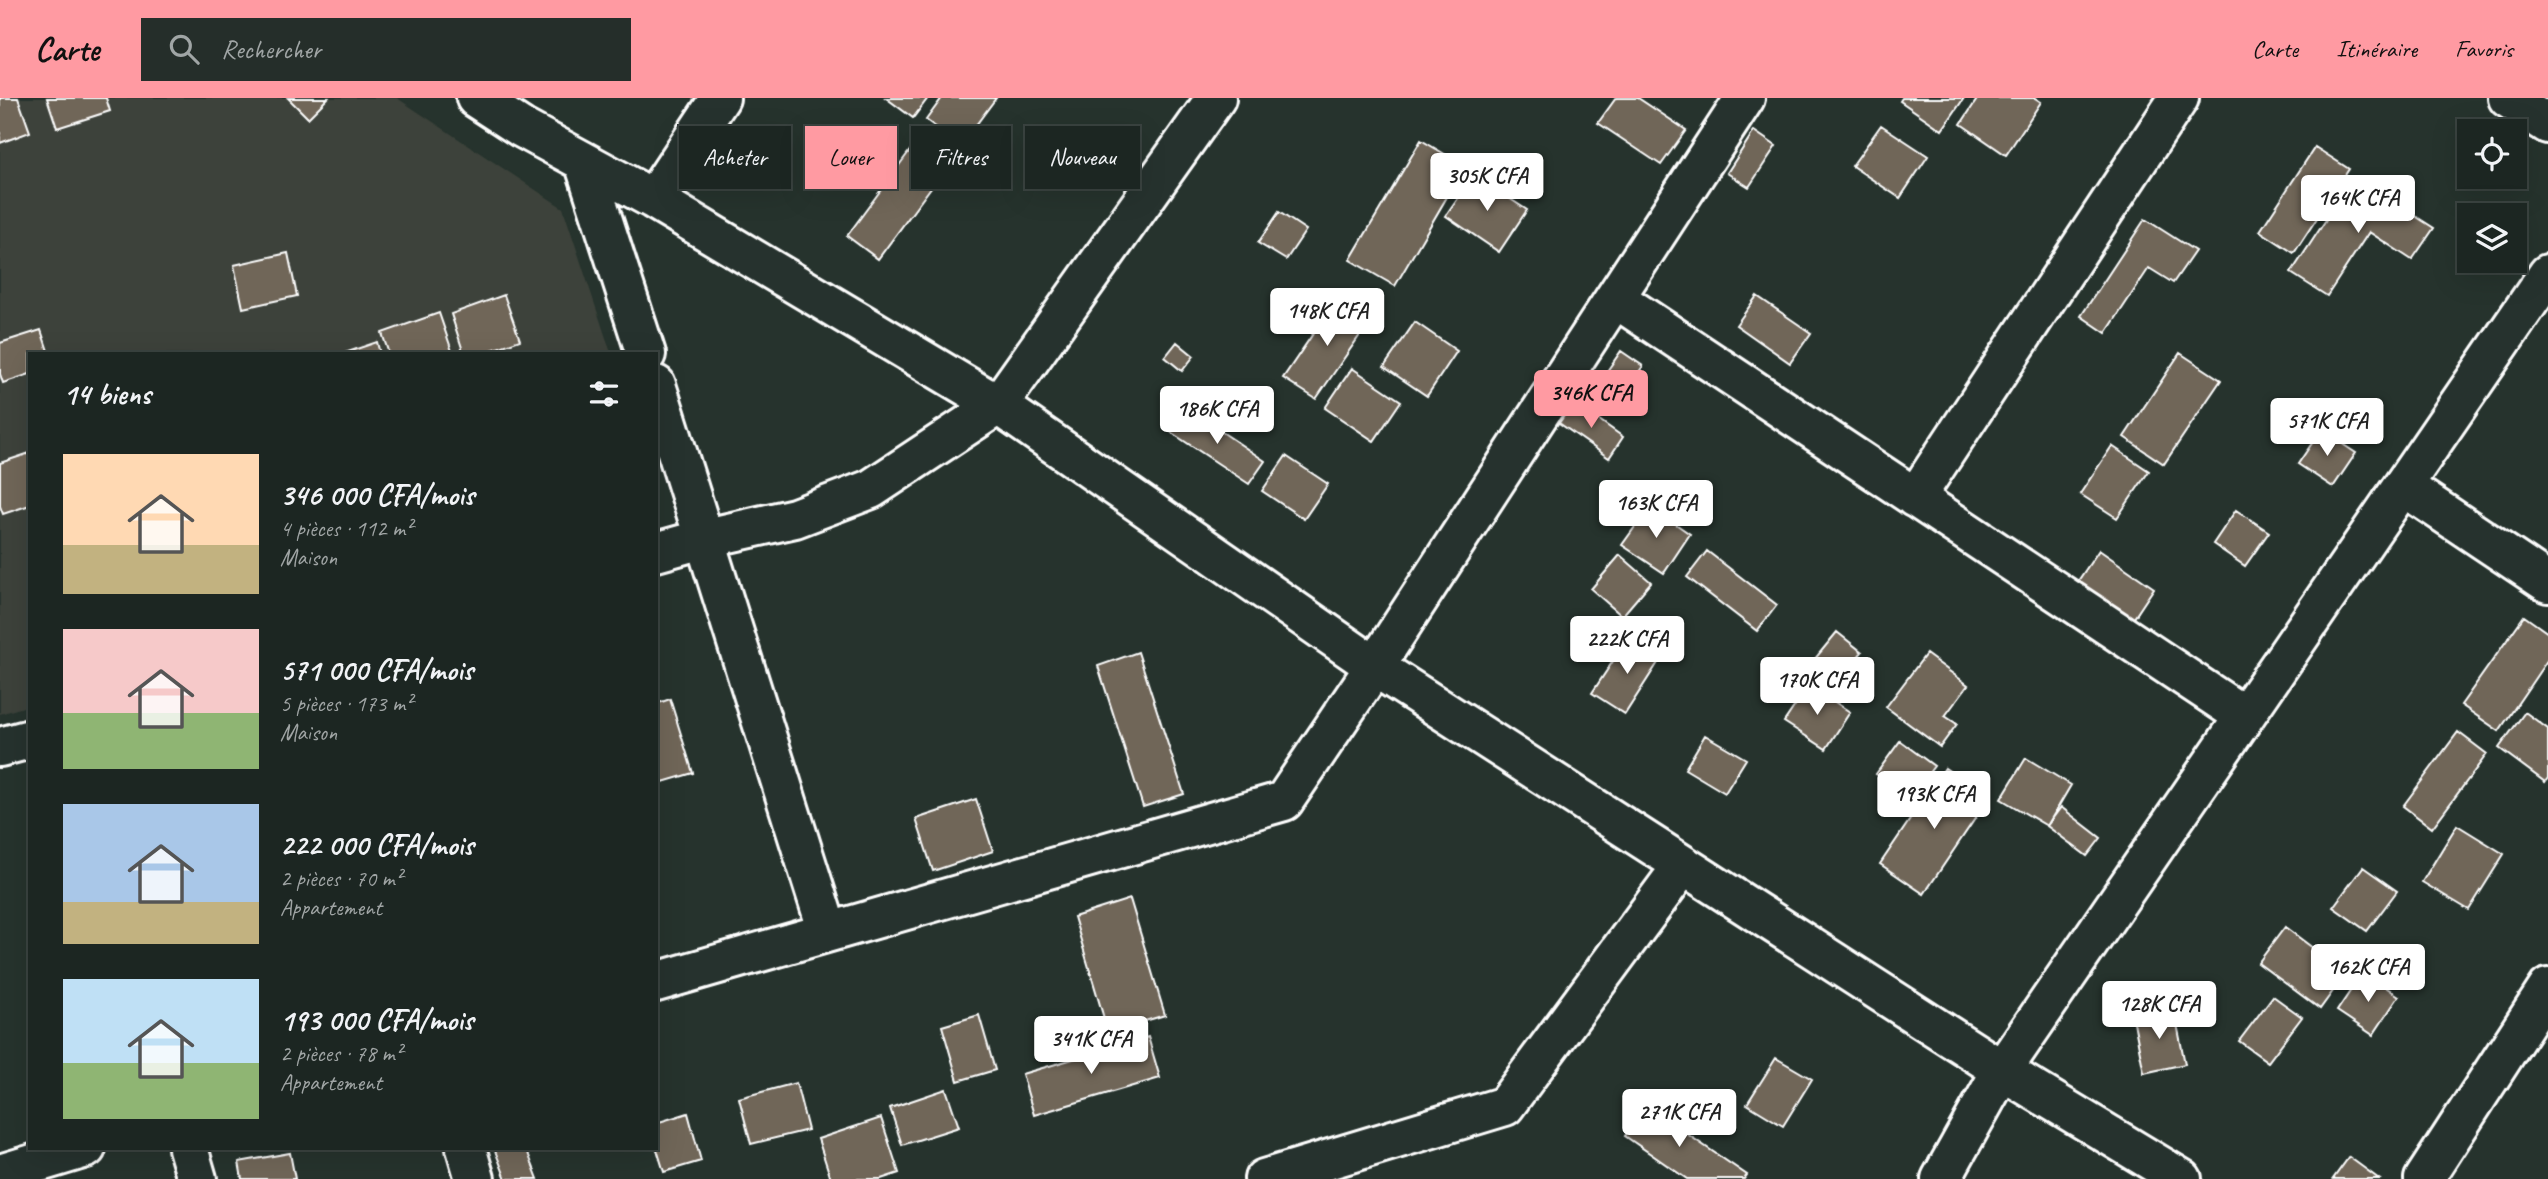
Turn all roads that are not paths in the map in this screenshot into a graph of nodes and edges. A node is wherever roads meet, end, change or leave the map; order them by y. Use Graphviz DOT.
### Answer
graph roads {
  1 [pos="476,98"];
  2 [pos="720,98"];
  3 [pos="1216,98"];
  4 [pos="1745,98"];
  5 [pos="2179,98"];
  6 [pos="2508,98"];
  7 [pos="2548,124"];
  8 [pos="584,162"];
  9 [pos="653,199"];
  10 [pos="2548,274"];
  11 [pos="1615,298"];
  12 [pos="645,352"];
  13 [pos="658,391"];
  14 [pos="998,405"];
  15 [pos="2403,486"];
  16 [pos="1915,498"];
  17 [pos="706,538"];
  18 [pos="658,551"];
  19 [pos="2548,583"];
  20 [pos="1375,666"];
  21 [pos="2244,716"];
  22 [pos="28,739"];
  23 [pos="0,747"];
  24 [pos="1683,865"];
  25 [pos="828,932"];
  26 [pos="658,981"];
  27 [pos="2548,988"];
  28 [pos="2002,1070"];
  29 [pos="79,1150"];
  30 [pos="189,1150"];
  31 [pos="467,1150"];
  32 [pos="0,1174"];
  33 [pos="197,1179"];
  34 [pos="475,1179"];
  35 [pos="1265,1179"];
  36 [pos="1941,1179"];
  37 [pos="2182,1179"];
  38 [pos="2424,1179"];
  1 -- 8 [label="street"];
  2 -- 9 [label="street"];
  3 -- 14 [label="street"];
  4 -- 11 [label="street"];
  5 -- 16 [label="street"];
  6 -- 7 [label="street"];
  8 -- 9 [label="street"];
  8 -- 12 [label="street"];
  9 -- 14 [label="street"];
  10 -- 15 [label="street"];
  11 -- 16 [label="street"];
  11 -- 20 [label="street"];
  13 -- 17 [label="street"];
  14 -- 17 [label="street"];
  14 -- 20 [label="street"];
  15 -- 19 [label="street"];
  15 -- 21 [label="street"];
  16 -- 21 [label="street"];
  17 -- 18 [label="street"];
  17 -- 25 [label="street"];
  20 -- 24 [label="street"];
  20 -- 25 [label="street"];
  21 -- 28 [label="street"];
  22 -- 23 [label="street"];
  24 -- 28 [label="street"];
  24 -- 35 [label="street"];
  25 -- 26 [label="street"];
  27 -- 38 [label="street"];
  28 -- 36 [label="street"];
  28 -- 37 [label="street"];
  29 -- 32 [label="street"];
  30 -- 33 [label="street"];
  31 -- 34 [label="street"];
}
